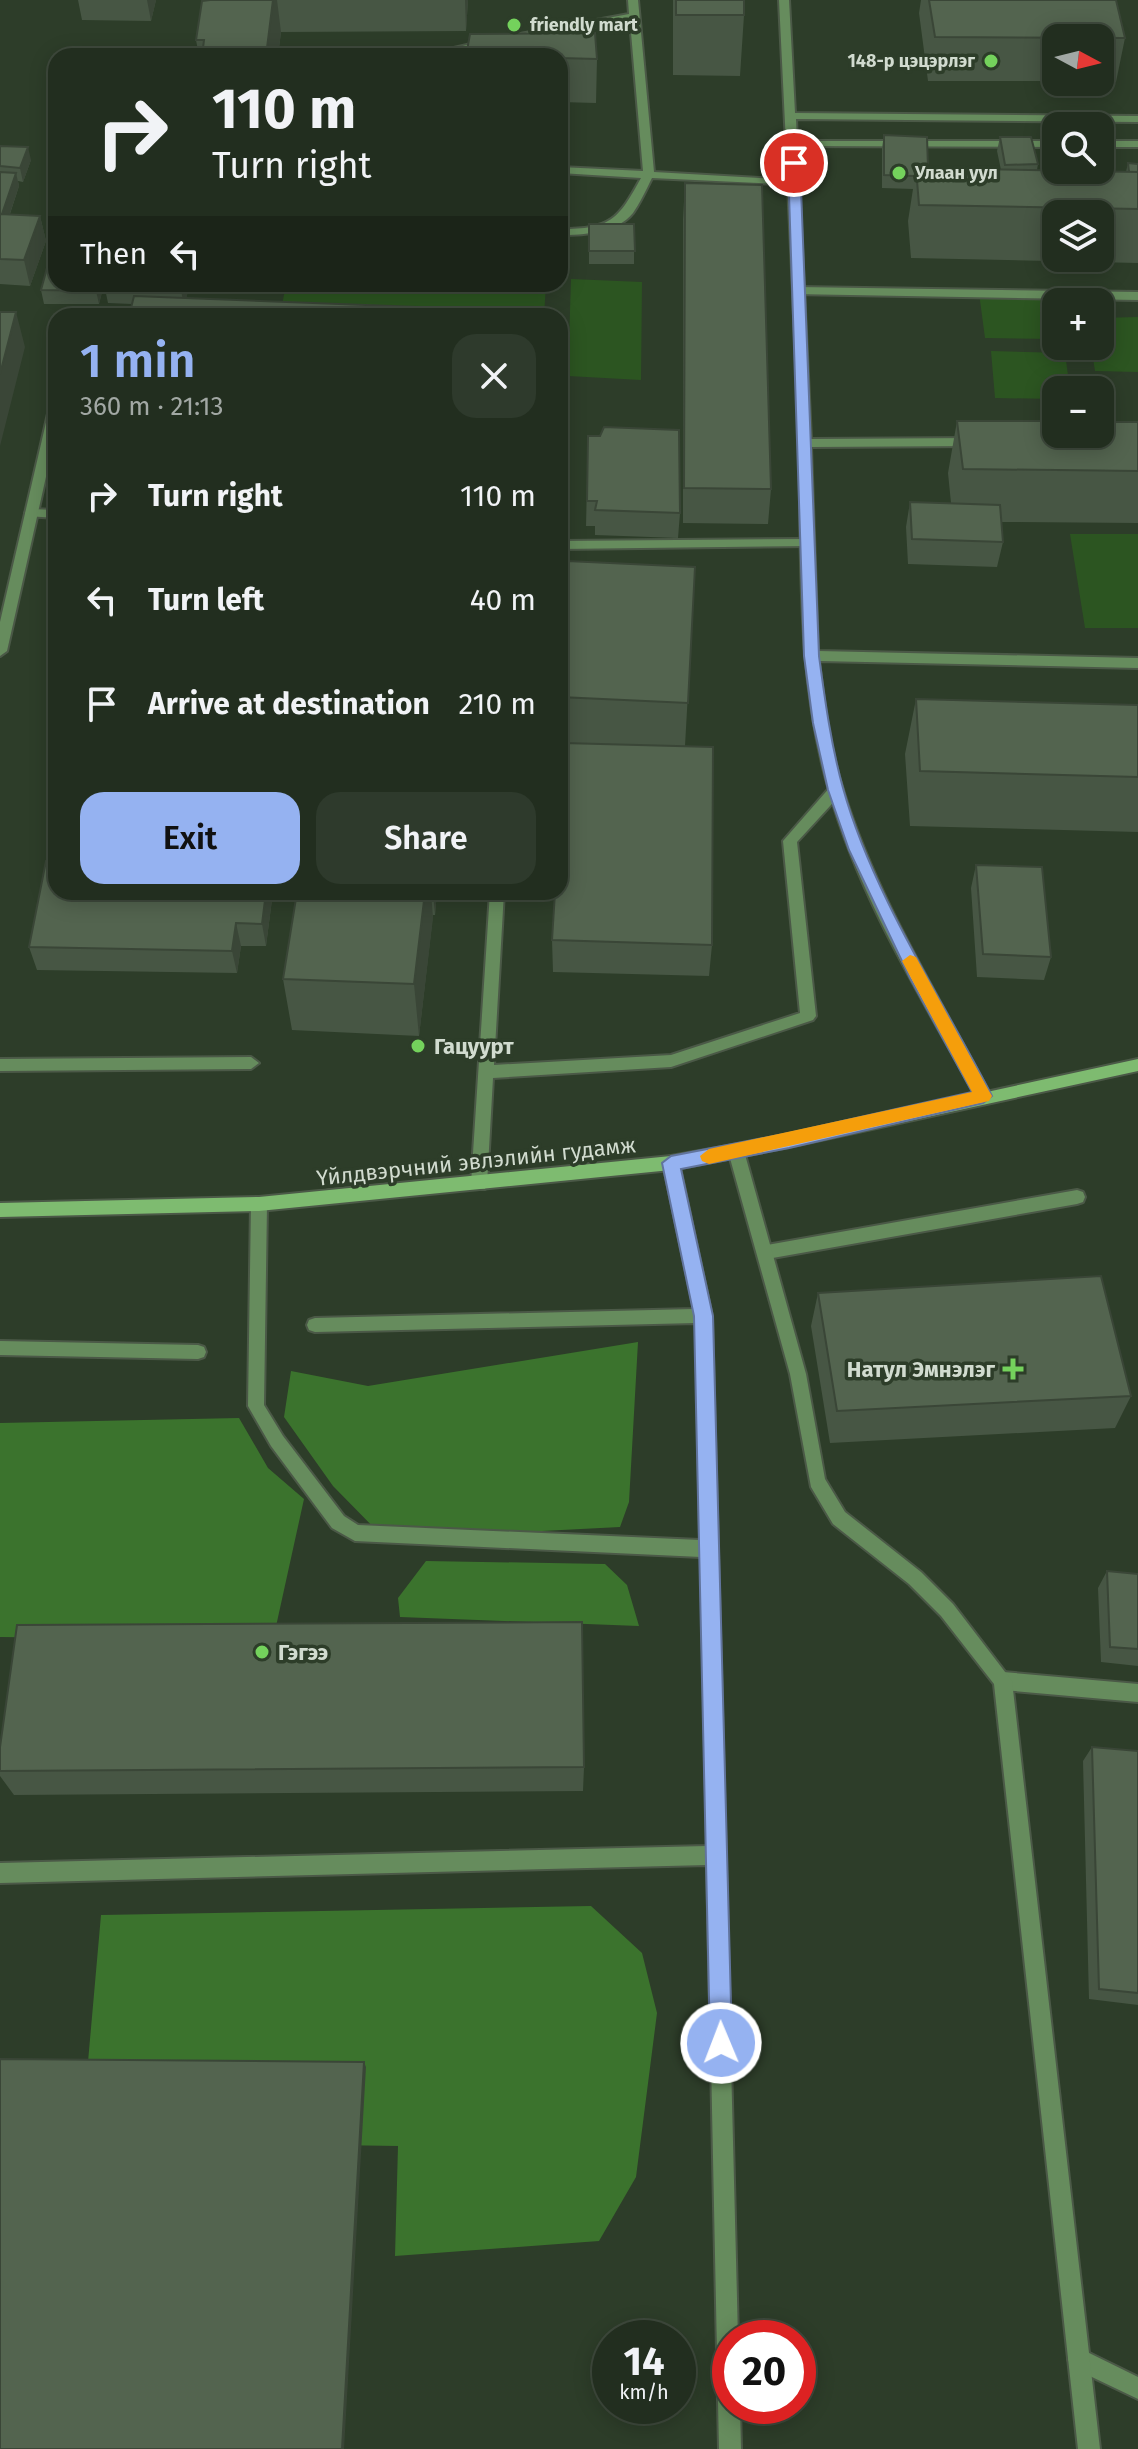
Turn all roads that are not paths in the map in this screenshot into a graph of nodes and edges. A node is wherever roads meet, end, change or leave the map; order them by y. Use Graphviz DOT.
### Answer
graph roads {
  1 [pos="633,0"];
  2 [pos="784,0"];
  3 [pos="632,17"];
  4 [pos="511,39"];
  5 [pos="496,42"];
  6 [pos="462,48"];
  7 [pos="790,116"];
  8 [pos="1138,119"];
  9 [pos="793,144"];
  10 [pos="1042,144"];
  11 [pos="1114,144"];
  12 [pos="1138,144"];
  13 [pos="568,170"];
  14 [pos="649,174"];
  15 [pos="796,183"];
  16 [pos="568,232"];
  17 [pos="797,291"];
  18 [pos="1138,296"];
  19 [pos="995,442"];
  20 [pos="805,443"];
  21 [pos="48,447"];
  22 [pos="31,513"];
  23 [pos="48,514"];
  24 [pos="806,543"];
  25 [pos="568,545"];
  26 [pos="0,651"];
  27 [pos="811,656"];
  28 [pos="1138,663"];
  29 [pos="836,790"];
  30 [pos="497,900"];
  31 [pos="251,1063"];
  32 [pos="0,1065"];
  33 [pos="1138,1065"];
  34 [pos="486,1072"];
  35 [pos="983,1096"];
  36 [pos="736,1151"];
  37 [pos="671,1163"];
  38 [pos="479,1184"];
  39 [pos="1077,1197"];
  40 [pos="259,1204"];
  41 [pos="0,1210"];
  42 [pos="767,1252"];
  43 [pos="704,1316"];
  44 [pos="315,1325"];
  45 [pos="0,1348"];
  46 [pos="198,1352"];
  47 [pos="709,1549"];
  48 [pos="1003,1681"];
  49 [pos="1138,1693"];
  50 [pos="716,1855"];
  51 [pos="0,1873"];
  52 [pos="1079,2359"];
  53 [pos="1138,2388"];
  54 [pos="730,2449"];
  55 [pos="1089,2449"];
  1 -- 3 [label="street"];
  2 -- 7 [label="street"];
  3 -- 4 [label="street"];
  3 -- 14 [label="street"];
  5 -- 6 [label="street"];
  7 -- 8 [label="street"];
  7 -- 9 [label="street"];
  9 -- 10 [label="street"];
  9 -- 15 [label="street"];
  11 -- 12 [label="street"];
  13 -- 14 [label="street"];
  14 -- 15 [label="street"];
  14 -- 16 [label="street"];
  15 -- 17 [label="street"];
  17 -- 18 [label="street"];
  17 -- 20 [label="street"];
  19 -- 20 [label="street"];
  20 -- 24 [label="street"];
  21 -- 22 [label="street"];
  22 -- 23 [label="street"];
  22 -- 26 [label="street"];
  24 -- 25 [label="street"];
  24 -- 27 [label="street"];
  27 -- 28 [label="street"];
  27 -- 29 [label="street"];
  29 -- 34 [label="street"];
  29 -- 35 [label="street"];
  30 -- 34 [label="street"];
  31 -- 32 [label="street"];
  33 -- 35 [label="main road, Үйлдвэрчний эвлэлийн гудамж"];
  34 -- 38 [label="street"];
  35 -- 36 [label="main road, Үйлдвэрчний эвлэлийн гудамж"];
  36 -- 37 [label="main road, Үйлдвэрчний эвлэлийн гудамж"];
  36 -- 42 [label="street"];
  37 -- 38 [label="main road, Үйлдвэрчний эвлэлийн гудамж"];
  37 -- 43 [label="street"];
  38 -- 40 [label="main road, Үйлдвэрчний эвлэлийн гудамж"];
  39 -- 42 [label="street"];
  40 -- 41 [label="main road, Үйлдвэрчний эвлэлийн гудамж"];
  40 -- 47 [label="street"];
  42 -- 48 [label="street"];
  43 -- 44 [label="street"];
  43 -- 47 [label="street"];
  45 -- 46 [label="street"];
  47 -- 50 [label="street"];
  48 -- 49 [label="street"];
  48 -- 52 [label="street"];
  50 -- 51 [label="street"];
  50 -- 54 [label="street"];
  52 -- 53 [label="street"];
  52 -- 55 [label="street"];
}
